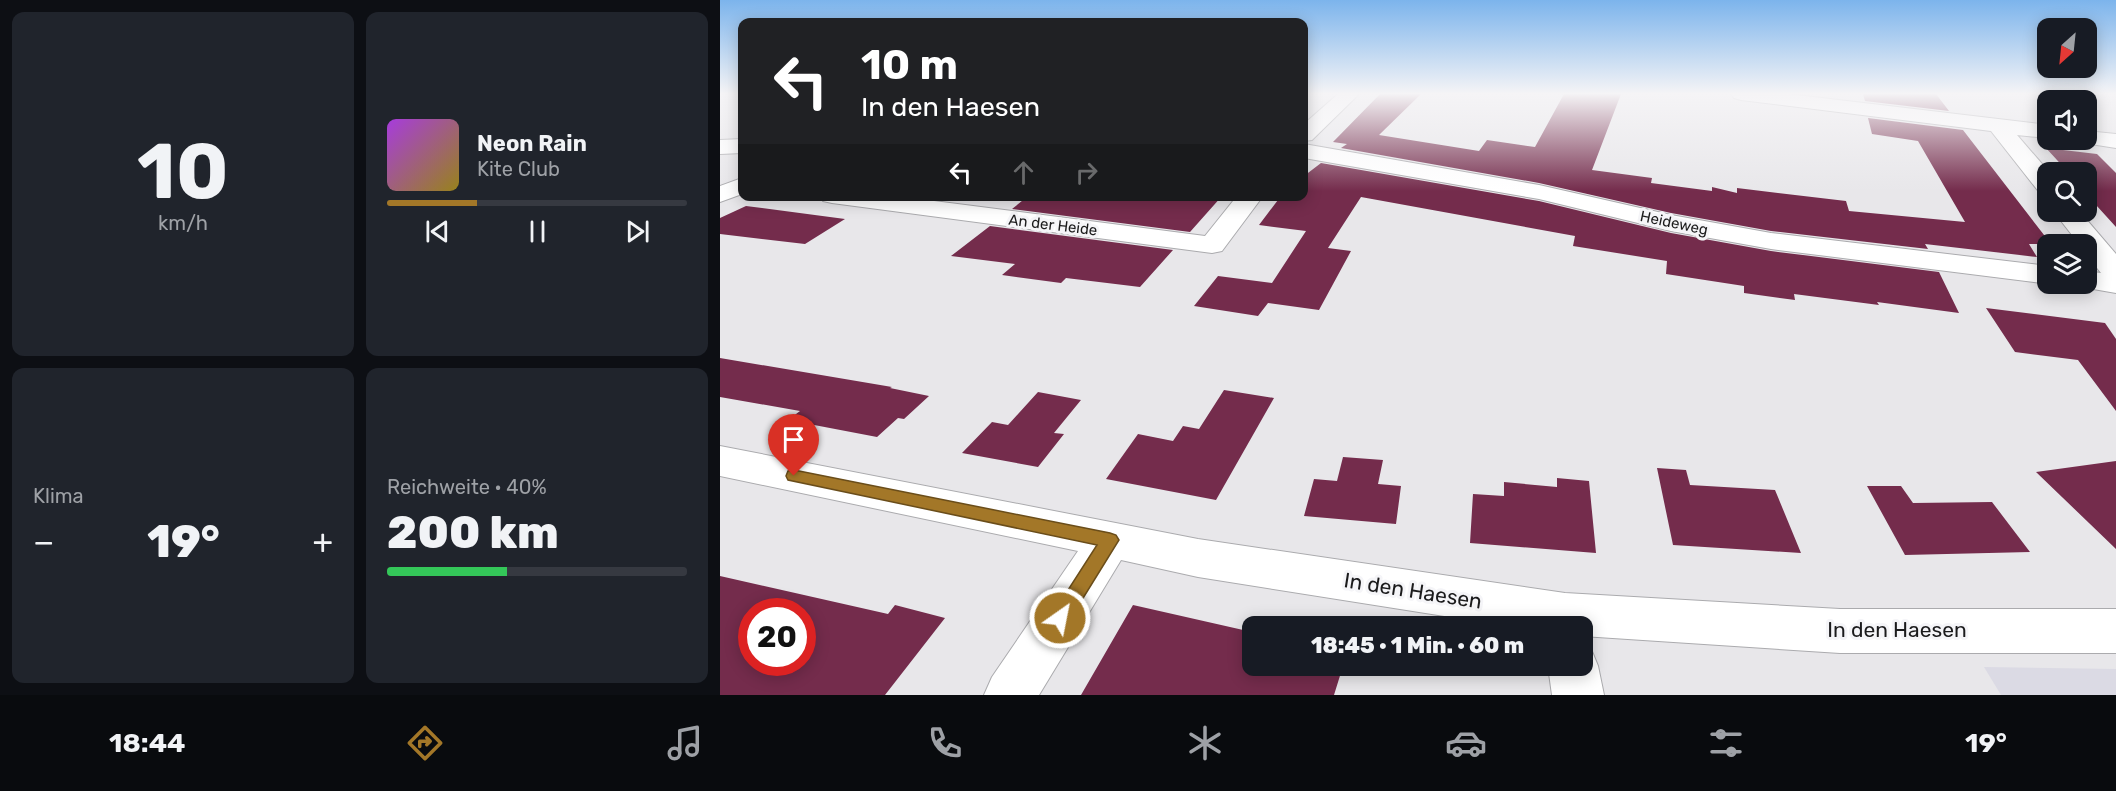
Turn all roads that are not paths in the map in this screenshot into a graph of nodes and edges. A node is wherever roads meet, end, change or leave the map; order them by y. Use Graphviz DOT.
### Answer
graph roads {
  1 [pos="1998,126"];
  2 [pos="2002,126"];
  3 [pos="2037,131"];
  4 [pos="2097,138"];
  5 [pos="2116,141"];
  6 [pos="738,146"];
  7 [pos="720,147"];
  8 [pos="1308,153"];
  9 [pos="2037,174"];
  10 [pos="738,187"];
  11 [pos="720,195"];
  12 [pos="871,201"];
  13 [pos="1247,201"];
  14 [pos="2075,222"];
  15 [pos="2116,273"];
  16 [pos="2037,275"];
  17 [pos="2097,281"];
  18 [pos="2116,284"];
  19 [pos="720,461"];
  20 [pos="1110,540"];
  21 [pos="1537,616"];
  22 [pos="1593,622"];
  23 [pos="2116,631"];
  24 [pos="1575,676"];
  25 [pos="1010,695"];
  26 [pos="1578,695"];
  1 -- 9 [label="street"];
  2 -- 3 [label="street"];
  4 -- 5 [label="street"];
  6 -- 7 [label="street"];
  8 -- 16 [label="street, Heideweg"];
  10 -- 11 [label="street"];
  12 -- 13 [label="street, An der Heide"];
  14 -- 15 [label="street"];
  17 -- 18 [label="street"];
  19 -- 20 [label="street, In den Haesen"];
  20 -- 21 [label="street, In den Haesen"];
  20 -- 25 [label="street"];
  22 -- 23 [label="street, In den Haesen"];
  24 -- 26 [label="street"];
}
